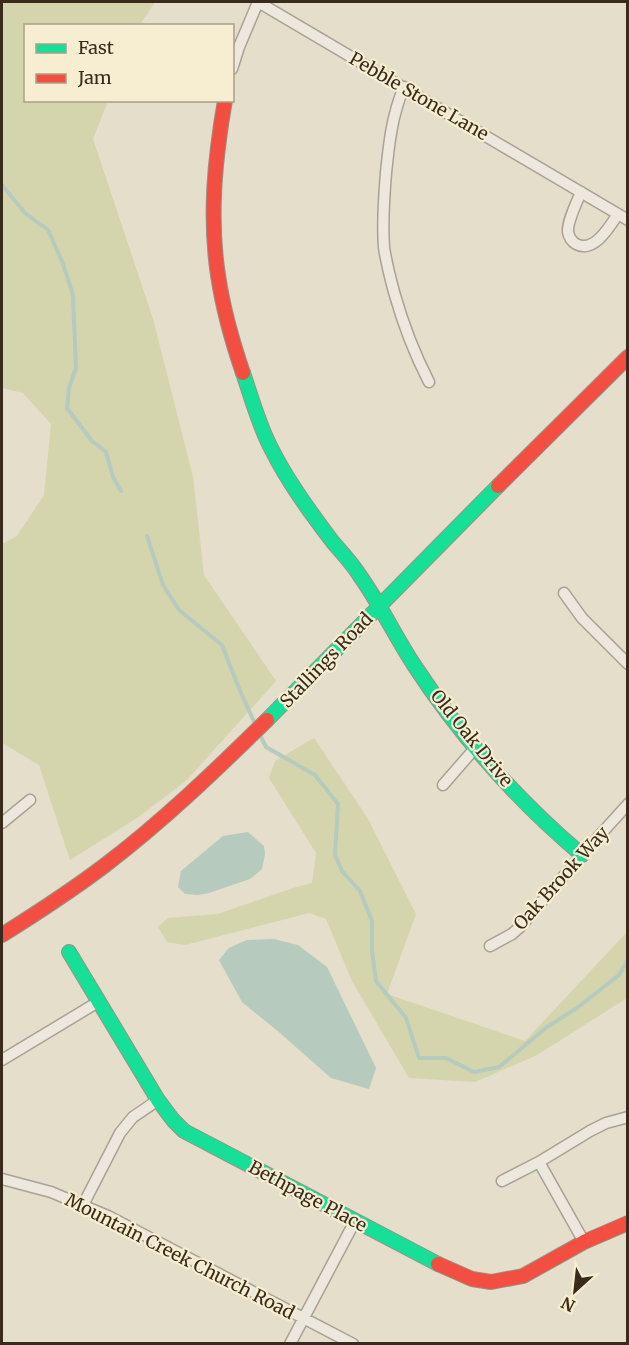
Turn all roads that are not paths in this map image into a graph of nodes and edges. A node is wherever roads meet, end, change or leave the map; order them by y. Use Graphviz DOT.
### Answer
graph roads {
  1 [pos="258,2"];
  2 [pos="234,63"];
  3 [pos="404,87"];
  4 [pos="225,102"];
  5 [pos="581,192"];
  6 [pos="623,217"];
  7 [pos="627,357"];
  8 [pos="429,382"];
  9 [pos="564,593"];
  10 [pos="379,606"];
  11 [pos="627,664"];
  12 [pos="476,747"];
  13 [pos="443,785"];
  14 [pos="30,800"];
  15 [pos="627,804"];
  16 [pos="2,823"];
  17 [pos="582,855"];
  18 [pos="2,933"];
  19 [pos="490,946"];
  20 [pos="69,952"];
  21 [pos="99,1002"];
  22 [pos="2,1060"];
  23 [pos="158,1100"];
  24 [pos="627,1117"];
  25 [pos="539,1162"];
  26 [pos="2,1179"];
  27 [pos="502,1181"];
  28 [pos="83,1205"];
  29 [pos="355,1221"];
  30 [pos="627,1222"];
  31 [pos="584,1242"];
  32 [pos="304,1318"];
  33 [pos="290,1344"];
  34 [pos="353,1344"];
  1 -- 2 [label="street"];
  1 -- 3 [label="street, Pebble Stone Lane"];
  3 -- 5 [label="street, Pebble Stone Lane"];
  3 -- 8 [label="street"];
  4 -- 10 [label="street, Old Oak Drive"];
  5 -- 6 [label="street, Pebble Stone Lane"];
  5 -- 6 [label="street, Pebble Stone Lane"];
  7 -- 10 [label="street, Stallings Road"];
  9 -- 11 [label="street"];
  10 -- 12 [label="street, Old Oak Drive"];
  10 -- 18 [label="street, Stallings Road"];
  12 -- 13 [label="street"];
  12 -- 17 [label="street, Old Oak Drive"];
  14 -- 16 [label="street"];
  15 -- 17 [label="street, Oak Brook Way"];
  17 -- 19 [label="street, Oak Brook Way"];
  20 -- 21 [label="street, Bethpage Place"];
  21 -- 22 [label="street"];
  21 -- 23 [label="street, Bethpage Place"];
  23 -- 28 [label="street"];
  23 -- 29 [label="street, Bethpage Place"];
  24 -- 25 [label="street"];
  25 -- 27 [label="street"];
  25 -- 31 [label="street"];
  26 -- 28 [label="street, Mountain Creek Church Road"];
  28 -- 32 [label="street, Mountain Creek Church Road"];
  29 -- 31 [label="street, Bethpage Place"];
  29 -- 32 [label="street"];
  30 -- 31 [label="street, Bethpage Place"];
  32 -- 33 [label="street"];
  32 -- 34 [label="street, Mountain Creek Church Road"];
}
